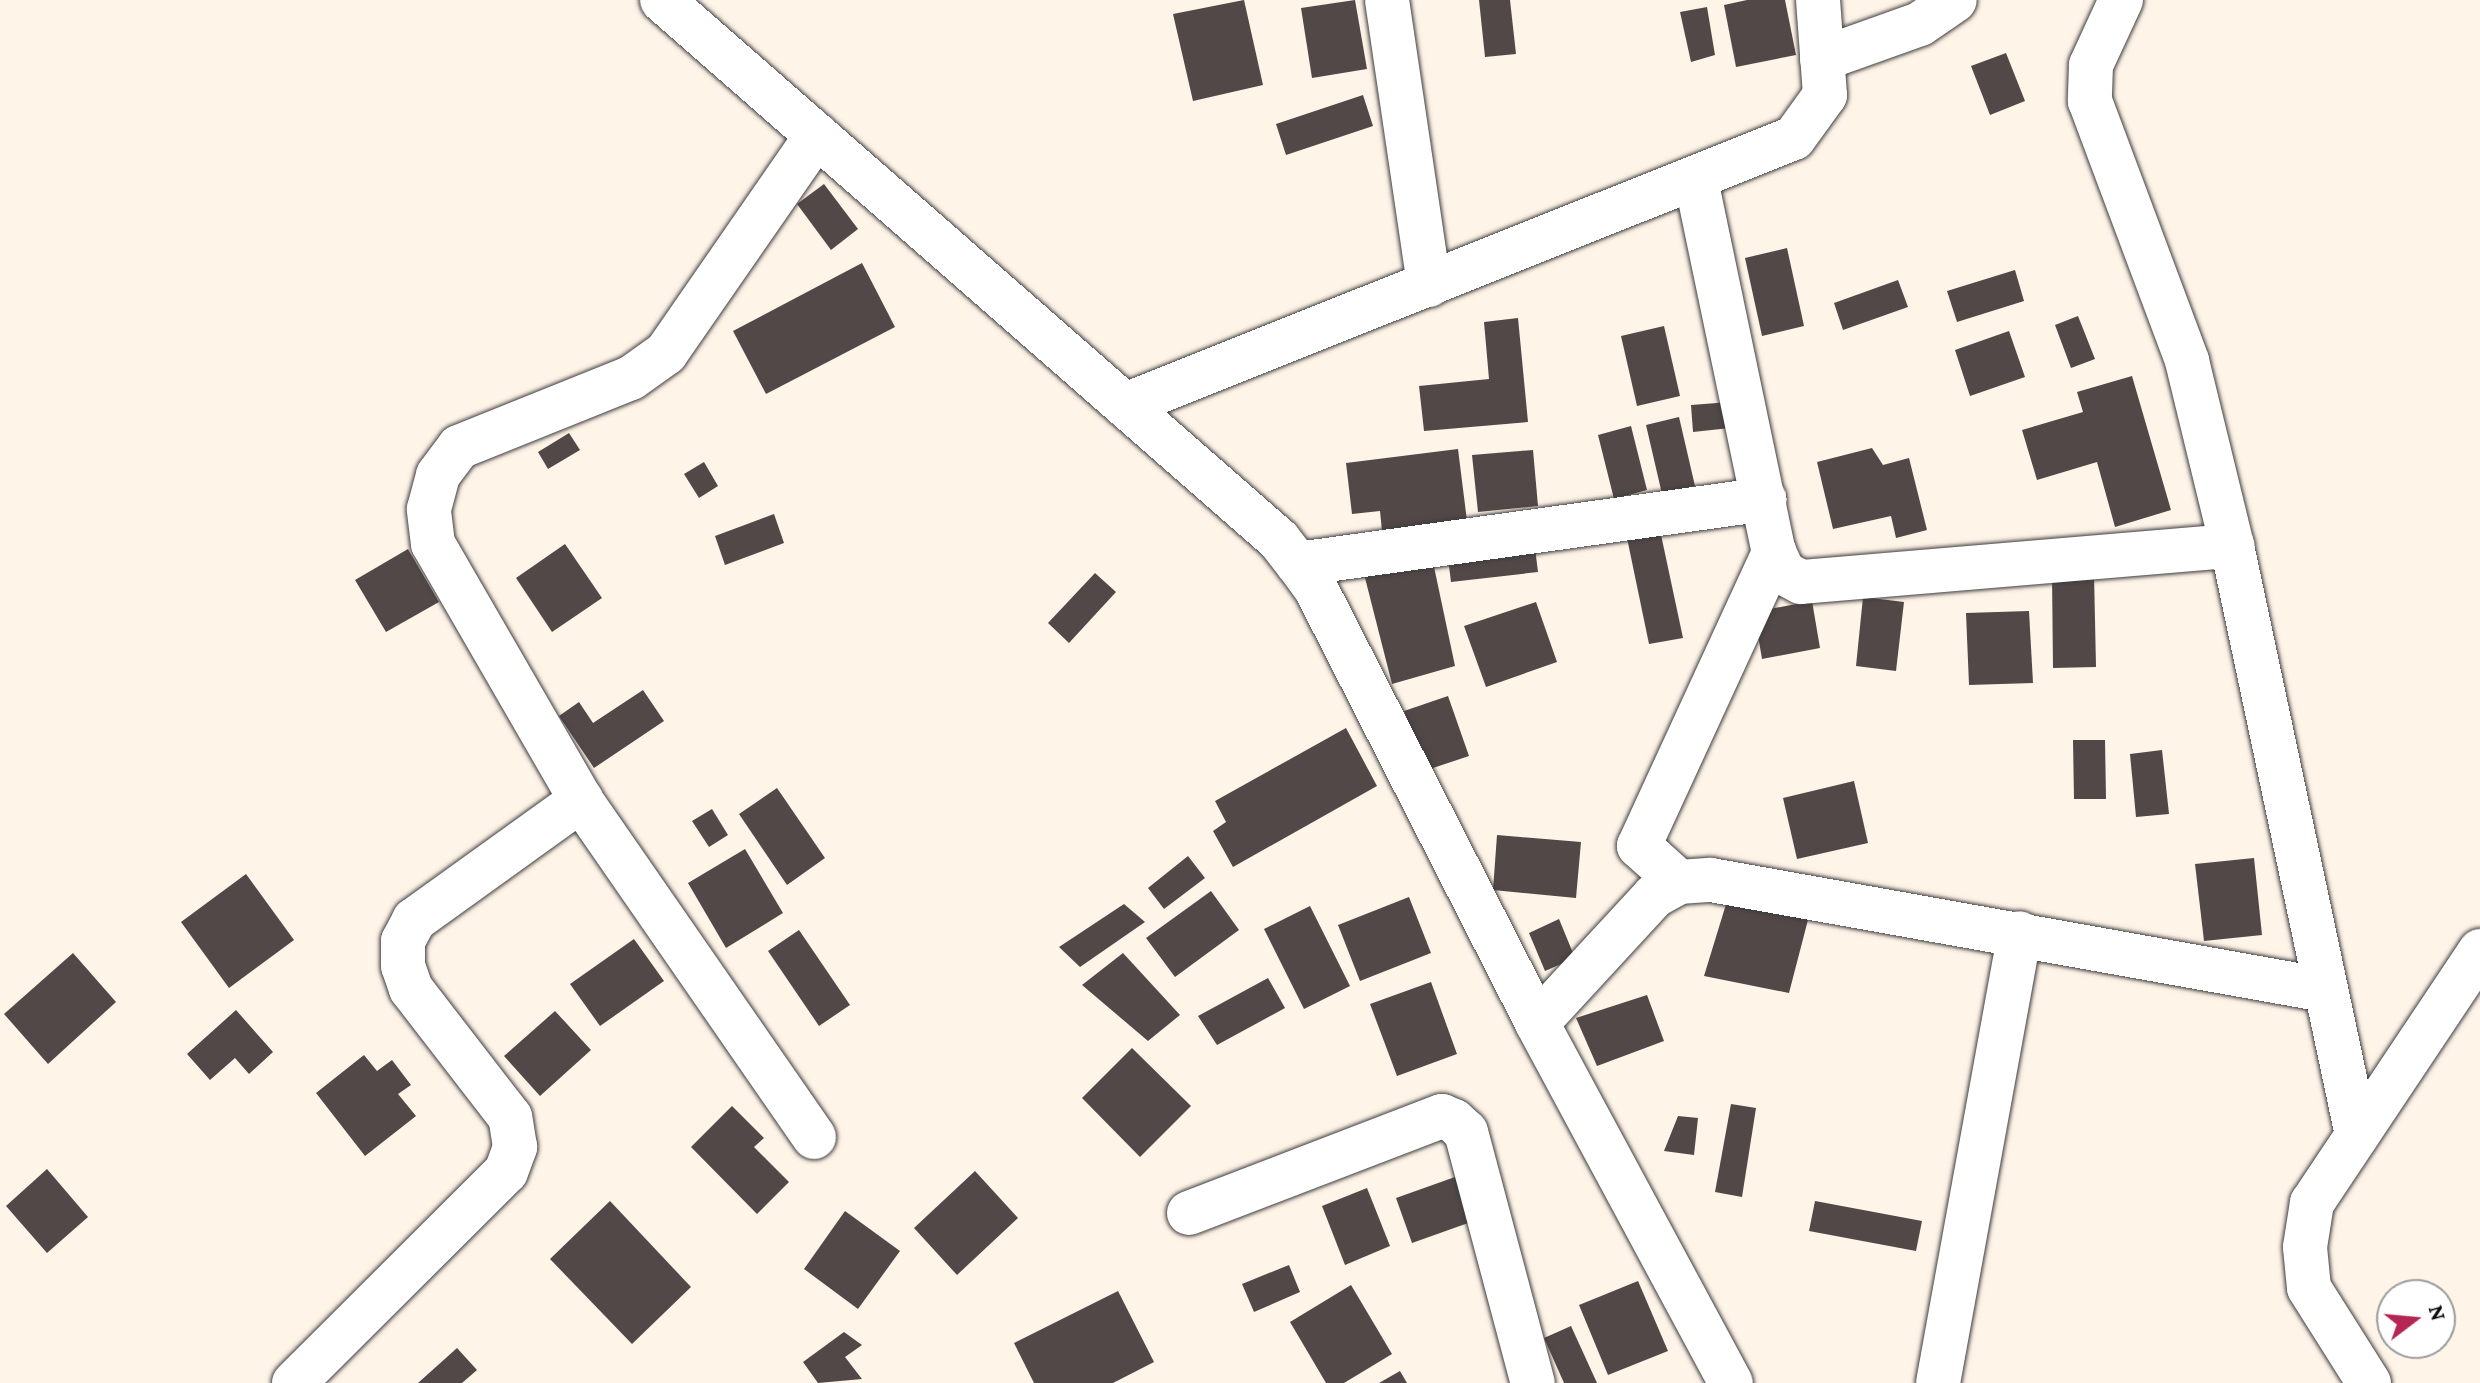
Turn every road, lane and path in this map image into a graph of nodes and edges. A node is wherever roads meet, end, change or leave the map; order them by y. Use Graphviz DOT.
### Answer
graph roads {
  1 [pos="662,0"];
  2 [pos="1387,0"];
  3 [pos="1818,0"];
  4 [pos="1955,0"];
  5 [pos="2121,0"];
  6 [pos="1822,59"];
  7 [pos="817,135"];
  8 [pos="1696,180"];
  9 [pos="1429,285"];
  10 [pos="1125,405"];
  11 [pos="1764,499"];
  12 [pos="2232,546"];
  13 [pos="1774,552"];
  14 [pos="1298,564"];
  15 [pos="581,800"];
  16 [pos="1679,882"];
  17 [pos="2020,933"];
  18 [pos="2480,951"];
  19 [pos="2325,990"];
  20 [pos="1537,1023"];
  21 [pos="2357,1135"];
  22 [pos="814,1137"];
  23 [pos="1189,1213"];
  24 [pos="1716,1379"];
  25 [pos="2365,1382"];
  26 [pos="294,1383"];
  27 [pos="1533,1383"];
  28 [pos="1938,1383"];
  1 -- 7 [label="street"];
  2 -- 9 [label="street"];
  3 -- 6 [label="street"];
  4 -- 6 [label="street"];
  5 -- 12 [label="street"];
  6 -- 8 [label="street"];
  7 -- 10 [label="street"];
  7 -- 15 [label="street"];
  8 -- 9 [label="street"];
  8 -- 11 [label="street"];
  9 -- 10 [label="street"];
  10 -- 14 [label="street"];
  11 -- 13 [label="street"];
  11 -- 14 [label="street"];
  12 -- 13 [label="street"];
  12 -- 19 [label="street"];
  13 -- 16 [label="street"];
  14 -- 20 [label="street"];
  15 -- 22 [label="street"];
  15 -- 26 [label="street"];
  16 -- 17 [label="street"];
  16 -- 20 [label="street"];
  17 -- 19 [label="street"];
  17 -- 28 [label="street"];
  18 -- 21 [label="street"];
  19 -- 21 [label="street"];
  20 -- 24 [label="street"];
  21 -- 25 [label="street"];
  23 -- 27 [label="street"];
}
